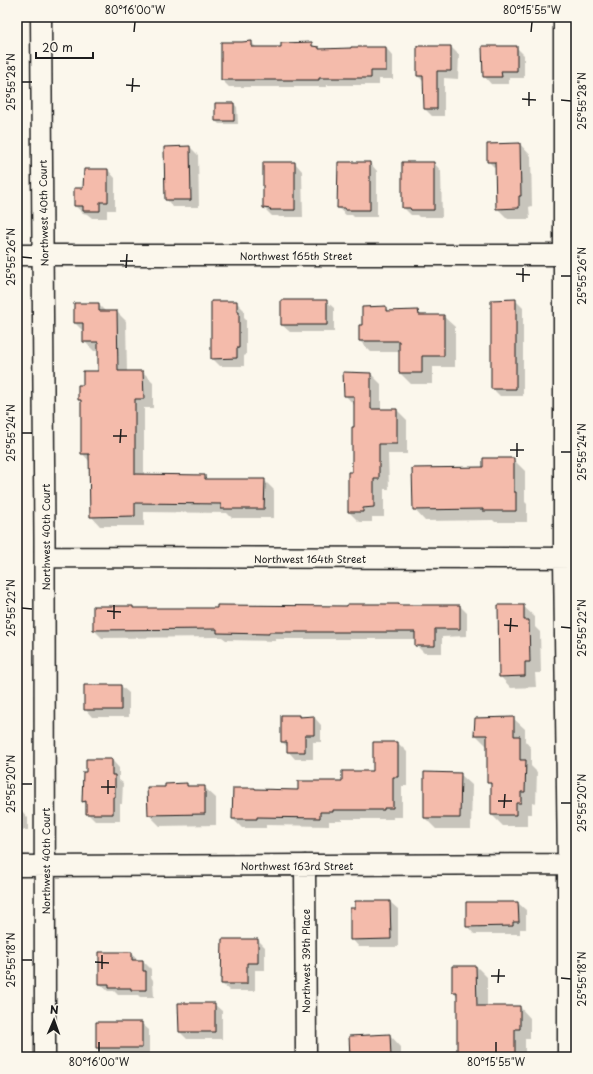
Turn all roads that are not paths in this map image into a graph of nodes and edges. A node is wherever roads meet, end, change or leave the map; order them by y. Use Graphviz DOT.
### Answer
graph roads {
  1 [pos="40,17"];
  2 [pos="564,17"];
  3 [pos="17,255"];
  4 [pos="43,255"];
  5 [pos="570,255"];
  6 [pos="45,557"];
  7 [pos="570,559"];
  8 [pos="572,864"];
  9 [pos="305,865"];
  10 [pos="17,866"];
  11 [pos="45,866"];
  12 [pos="45,1057"];
  13 [pos="306,1057"];
  14 [pos="568,1057"];
  1 -- 4 [label="street, Northwest 40th Court"];
  2 -- 5 [label="street"];
  3 -- 4 [label="street, Northwest 165th Street"];
  4 -- 5 [label="street, Northwest 165th Street"];
  4 -- 6 [label="street, Northwest 40th Court"];
  5 -- 7 [label="street"];
  6 -- 7 [label="street, Northwest 164th Street"];
  6 -- 11 [label="street, Northwest 40th Court"];
  7 -- 8 [label="street"];
  8 -- 9 [label="street, Northwest 163rd Street"];
  8 -- 14 [label="street"];
  9 -- 11 [label="street, Northwest 163rd Street"];
  9 -- 13 [label="street, Northwest 39th Place"];
  10 -- 11 [label="street, Northwest 163rd Street"];
  11 -- 12 [label="street, Northwest 40th Court"];
}
